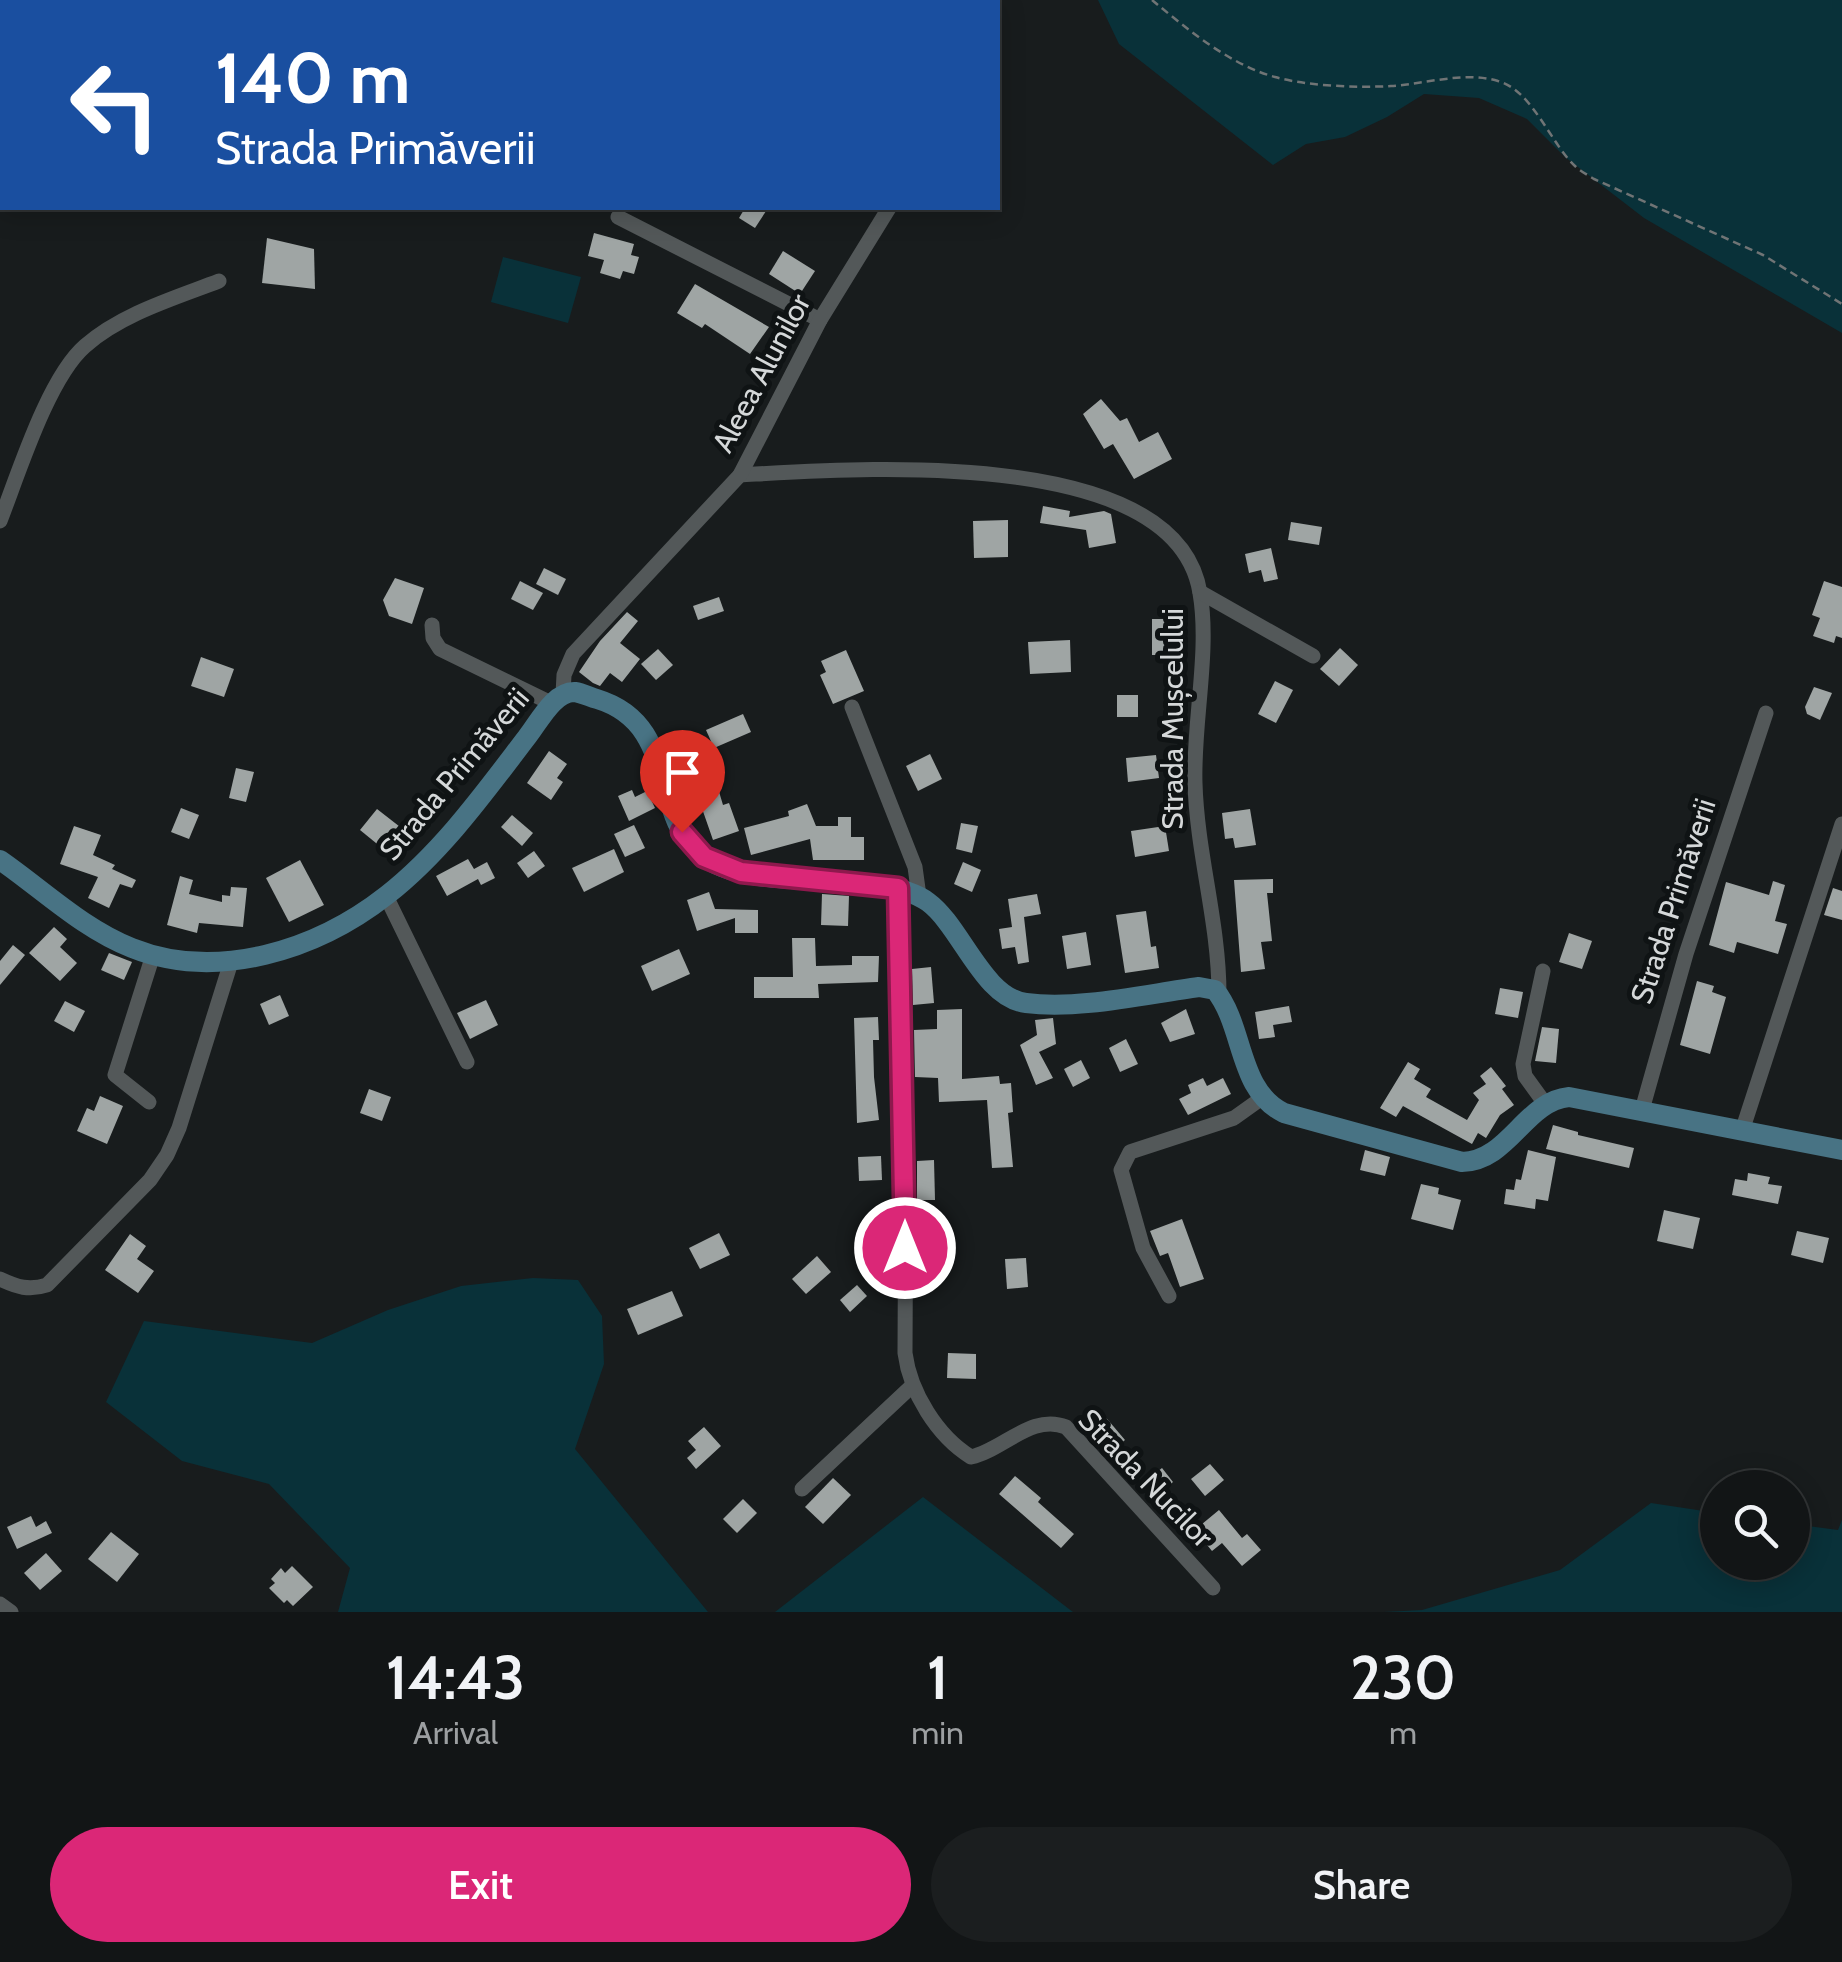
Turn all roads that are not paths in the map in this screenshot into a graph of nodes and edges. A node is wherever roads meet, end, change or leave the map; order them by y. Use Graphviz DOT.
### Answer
graph roads {
  1 [pos="888,210"];
  2 [pos="618,216"];
  3 [pos="219,281"];
  4 [pos="820,320"];
  5 [pos="740,474"];
  6 [pos="0,521"];
  7 [pos="1200,592"];
  8 [pos="432,625"];
  9 [pos="1313,656"];
  10 [pos="558,699"];
  11 [pos="852,708"];
  12 [pos="1766,712"];
  13 [pos="1842,824"];
  14 [pos="0,860"];
  15 [pos="898,888"];
  16 [pos="386,896"];
  17 [pos="918,896"];
  18 [pos="153,955"];
  19 [pos="231,962"];
  20 [pos="1543,972"];
  21 [pos="1220,994"];
  22 [pos="467,1062"];
  23 [pos="1262,1098"];
  24 [pos="149,1102"];
  25 [pos="1546,1105"];
  26 [pos="1642,1110"];
  27 [pos="1742,1128"];
  28 [pos="1842,1150"];
  29 [pos="0,1279"];
  30 [pos="1169,1296"];
  31 [pos="912,1385"];
  32 [pos="802,1489"];
  33 [pos="1213,1588"];
  34 [pos="0,1604"];
  35 [pos="12,1612"];
  1 -- 4 [label="street, Aleea Alunilor"];
  2 -- 4 [label="street"];
  3 -- 6 [label="street"];
  4 -- 5 [label="street, Aleea Alunilor"];
  5 -- 7 [label="street, Strada Mușcelului"];
  5 -- 10 [label="street, Aleea Alunilor"];
  7 -- 9 [label="street"];
  7 -- 21 [label="street, Strada Mușcelului"];
  8 -- 10 [label="street"];
  10 -- 15 [label="street, Strada Primăverii"];
  10 -- 16 [label="street, Strada Primăverii"];
  11 -- 17 [label="street"];
  12 -- 26 [label="street, Strada Primăverii"];
  13 -- 27 [label="street"];
  14 -- 18 [label="street, Strada Primăverii"];
  15 -- 17 [label="street, Strada Primăverii"];
  15 -- 31 [label="street, Strada Nucilor"];
  16 -- 19 [label="street, Strada Primăverii"];
  16 -- 22 [label="street"];
  17 -- 21 [label="street, Strada Primăverii"];
  18 -- 19 [label="street, Strada Primăverii"];
  18 -- 24 [label="street"];
  19 -- 29 [label="street"];
  20 -- 25 [label="street"];
  21 -- 23 [label="street"];
  23 -- 25 [label="street"];
  23 -- 30 [label="street"];
  25 -- 26 [label="street"];
  26 -- 27 [label="street"];
  27 -- 28 [label="street"];
  31 -- 32 [label="street"];
  31 -- 33 [label="street, Strada Nucilor"];
  34 -- 35 [label="street"];
}
